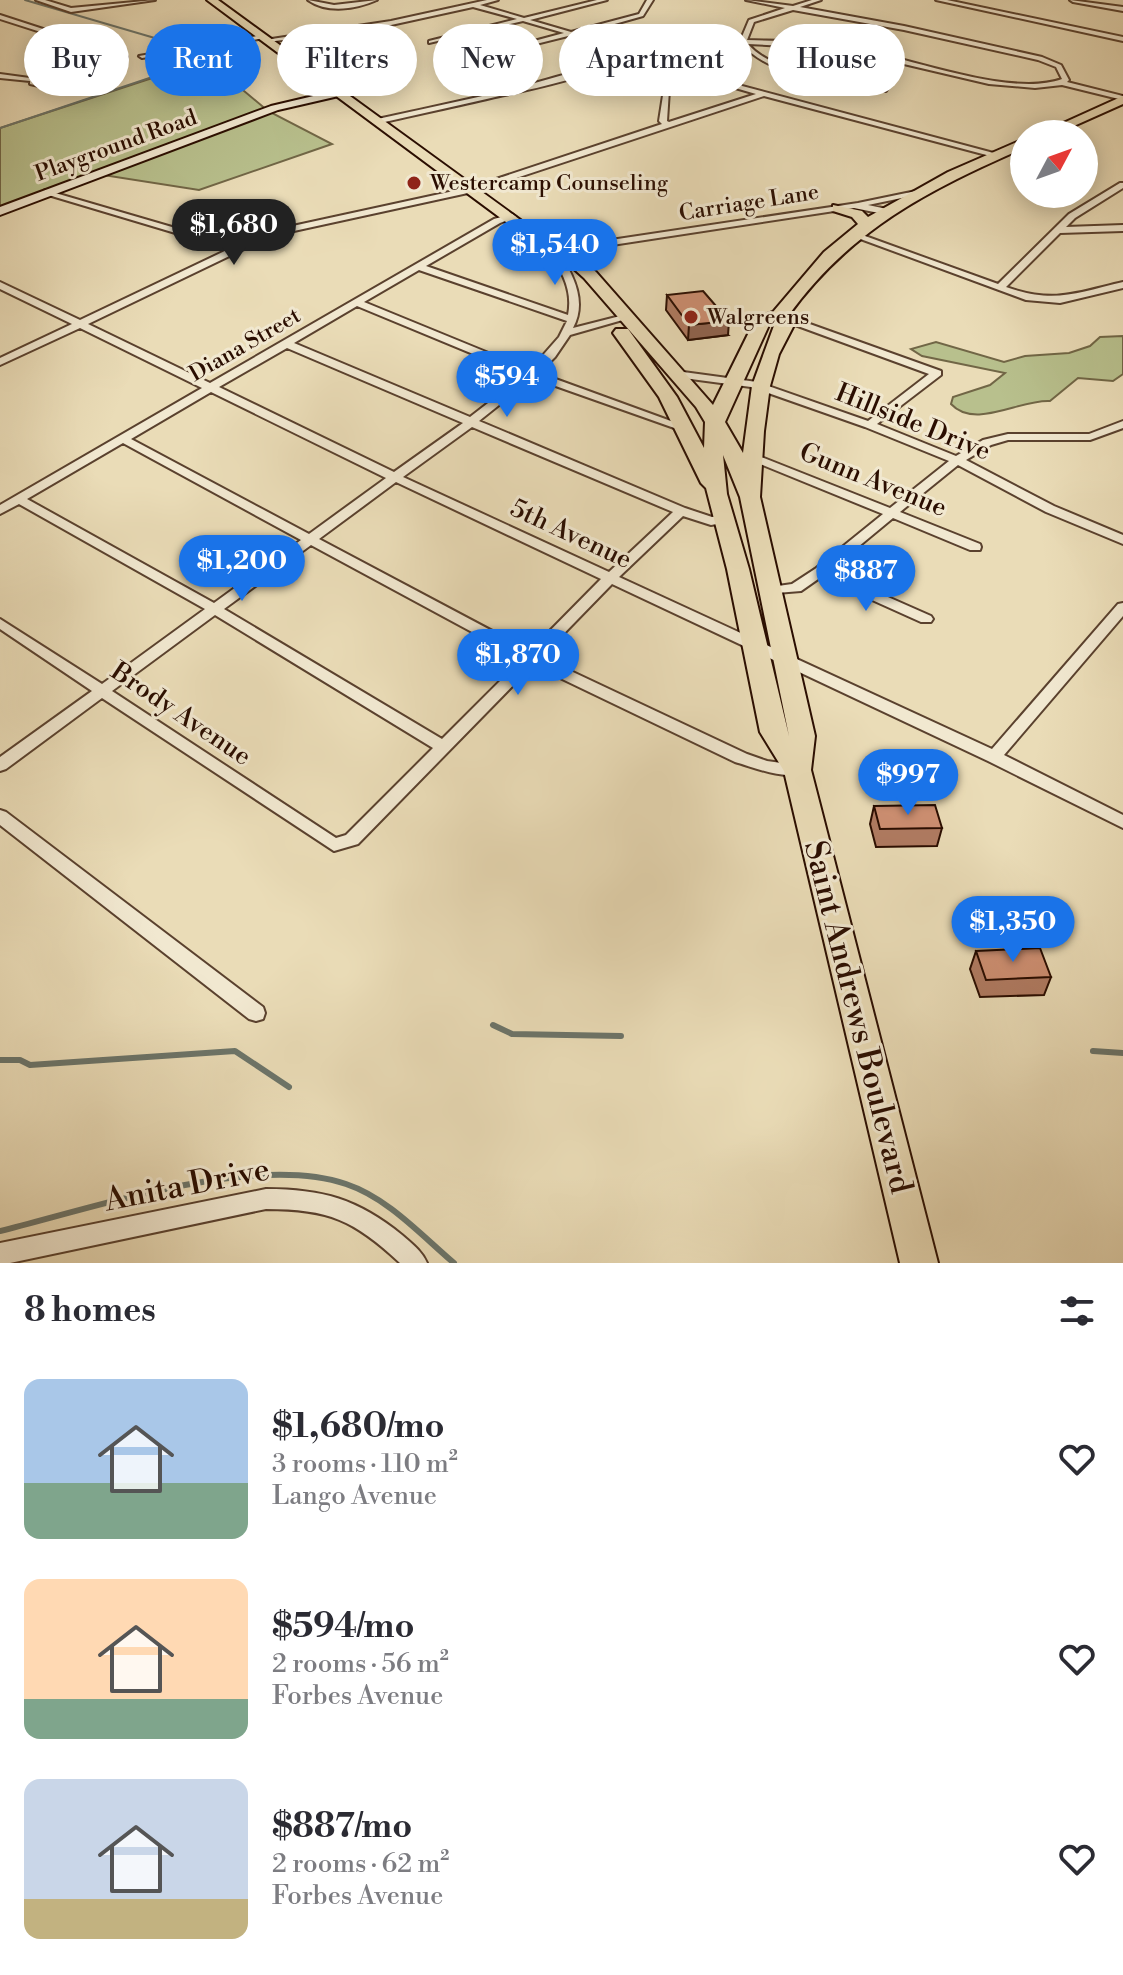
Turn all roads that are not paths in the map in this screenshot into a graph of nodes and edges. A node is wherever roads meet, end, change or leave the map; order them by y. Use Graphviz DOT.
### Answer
graph roads {
  1 [pos="39,0"];
  2 [pos="152,0"];
  3 [pos="212,0"];
  4 [pos="311,0"];
  5 [pos="374,0"];
  6 [pos="495,0"];
  7 [pos="604,0"];
  8 [pos="650,0"];
  9 [pos="749,0"];
  10 [pos="818,0"];
  11 [pos="939,0"];
  12 [pos="1073,0"];
  13 [pos="1088,1"];
  14 [pos="474,5"];
  15 [pos="789,8"];
  16 [pos="1123,9"];
  17 [pos="0,17"];
  18 [pos="524,20"];
  19 [pos="609,24"];
  20 [pos="750,24"];
  21 [pos="24,25"];
  22 [pos="559,30"];
  23 [pos="265,38"];
  24 [pos="1123,39"];
  25 [pos="431,42"];
  26 [pos="752,42"];
  27 [pos="277,47"];
  28 [pos="129,59"];
  29 [pos="0,76"];
  30 [pos="559,78"];
  31 [pos="24,79"];
  32 [pos="1062,83"];
  33 [pos="752,90"];
  34 [pos="765,93"];
  35 [pos="326,96"];
  36 [pos="343,96"];
  37 [pos="665,96"];
  38 [pos="1123,99"];
  39 [pos="1076,120"];
  40 [pos="376,122"];
  41 [pos="667,125"];
  42 [pos="1010,149"];
  43 [pos="997,155"];
  44 [pos="1123,185"];
  45 [pos="474,189"];
  46 [pos="48,192"];
  47 [pos="913,193"];
  48 [pos="846,207"];
  49 [pos="0,211"];
  50 [pos="884,211"];
  51 [pos="512,217"];
  52 [pos="1123,228"];
  53 [pos="859,229"];
  54 [pos="1057,230"];
  55 [pos="235,248"];
  56 [pos="554,251"];
  57 [pos="419,267"];
  58 [pos="0,285"];
  59 [pos="1123,285"];
  60 [pos="999,288"];
  61 [pos="357,303"];
  62 [pos="616,315"];
  63 [pos="779,316"];
  64 [pos="573,320"];
  65 [pos="80,323"];
  66 [pos="566,333"];
  67 [pos="287,344"];
  68 [pos="0,362"];
  69 [pos="532,374"];
  70 [pos="676,374"];
  71 [pos="735,382"];
  72 [pos="761,386"];
  73 [pos="210,389"];
  74 [pos="471,422"];
  75 [pos="715,422"];
  76 [pos="1123,424"];
  77 [pos="869,425"];
  78 [pos="684,428"];
  79 [pos="125,440"];
  80 [pos="752,457"];
  81 [pos="957,460"];
  82 [pos="394,477"];
  83 [pos="717,494"];
  84 [pos="750,497"];
  85 [pos="18,499"];
  86 [pos="0,510"];
  87 [pos="681,511"];
  88 [pos="893,512"];
  89 [pos="725,519"];
  90 [pos="307,540"];
  91 [pos="1123,540"];
  92 [pos="975,547"];
  93 [pos="820,572"];
  94 [pos="609,579"];
  95 [pos="769,591"];
  96 [pos="1123,607"];
  97 [pos="215,609"];
  98 [pos="926,619"];
  99 [pos="0,623"];
  100 [pos="756,646"];
  101 [pos="531,658"];
  102 [pos="788,661"];
  103 [pos="102,689"];
  104 [pos="442,746"];
  105 [pos="994,757"];
  106 [pos="0,765"];
  107 [pos="797,770"];
  108 [pos="0,816"];
  109 [pos="1123,822"];
  110 [pos="256,1013"];
  111 [pos="0,1254"];
  112 [pos="416,1263"];
  113 [pos="919,1263"];
  1 -- 2 [label="street"];
  3 -- 23 [label="main road"];
  4 -- 5 [label="street"];
  6 -- 14 [label="street"];
  7 -- 18 [label="street"];
  8 -- 19 [label="street"];
  9 -- 15 [label="street"];
  10 -- 15 [label="street"];
  11 -- 24 [label="street"];
  12 -- 13 [label="street"];
  13 -- 16 [label="street"];
  14 -- 18 [label="street"];
  14 -- 23 [label="street"];
  15 -- 20 [label="street"];
  15 -- 32 [label="street"];
  17 -- 21 [label="street"];
  18 -- 22 [label="street"];
  18 -- 25 [label="street"];
  23 -- 27 [label="main road"];
  23 -- 28 [label="street"];
  26 -- 32 [label="street"];
  29 -- 31 [label="street"];
  30 -- 40 [label="street"];
  32 -- 38 [label="street"];
  33 -- 34 [label="street"];
  34 -- 41 [label="street"];
  34 -- 43 [label="street"];
  35 -- 46 [label="main road, Playground Road"];
  36 -- 40 [label="main road"];
  37 -- 41 [label="street"];
  38 -- 39 [label="main road"];
  40 -- 45 [label="main road"];
  41 -- 45 [label="street"];
  42 -- 43 [label="main road"];
  43 -- 47 [label="main road"];
  44 -- 54 [label="street"];
  45 -- 51 [label="main road"];
  45 -- 55 [label="street"];
  46 -- 49 [label="main road, Playground Road"];
  46 -- 55 [label="street"];
  47 -- 48 [label="street, Carriage Lane"];
  47 -- 50 [label="main road"];
  48 -- 50 [label="street, Carriage Lane"];
  48 -- 53 [label="main road"];
  48 -- 56 [label="street, Carriage Lane"];
  50 -- 53 [label="main road"];
  51 -- 56 [label="main road"];
  51 -- 57 [label="street, Diana Street"];
  52 -- 54 [label="street"];
  53 -- 60 [label="street"];
  53 -- 63 [label="main road"];
  54 -- 60 [label="street"];
  55 -- 65 [label="street"];
  56 -- 62 [label="main road"];
  56 -- 64 [label="street"];
  57 -- 61 [label="street, Diana Street"];
  57 -- 64 [label="street"];
  58 -- 65 [label="street, 5th Avenue"];
  59 -- 60 [label="street"];
  61 -- 67 [label="street, Diana Street"];
  61 -- 69 [label="street"];
  62 -- 64 [label="street"];
  62 -- 66 [label="street"];
  62 -- 70 [label="main road"];
  62 -- 78 [label="main road"];
  63 -- 71 [label="main road, Saint Andrews Boulevard"];
  63 -- 72 [label="main road, Saint Andrews Boulevard"];
  63 -- 77 [label="street"];
  64 -- 66 [label="street"];
  65 -- 68 [label="street"];
  65 -- 73 [label="street, 5th Avenue"];
  66 -- 69 [label="street"];
  67 -- 73 [label="street, Diana Street"];
  67 -- 74 [label="street"];
  69 -- 74 [label="street"];
  69 -- 78 [label="street"];
  70 -- 71 [label="street, Hillside Drive"];
  70 -- 75 [label="main road"];
  71 -- 72 [label="street, Hillside Drive"];
  71 -- 75 [label="main road, Saint Andrews Boulevard"];
  72 -- 77 [label="street, Hillside Drive"];
  72 -- 80 [label="main road, Saint Andrews Boulevard"];
  73 -- 79 [label="street, Diana Street"];
  73 -- 82 [label="street, 5th Avenue"];
  74 -- 82 [label="street"];
  74 -- 87 [label="street"];
  75 -- 83 [label="main road, Saint Andrews Boulevard"];
  75 -- 84 [label="main road"];
  76 -- 81 [label="street"];
  77 -- 81 [label="street, Hillside Drive"];
  78 -- 83 [label="main road"];
  79 -- 85 [label="street, Diana Street"];
  79 -- 90 [label="street"];
  80 -- 84 [label="main road, Saint Andrews Boulevard"];
  80 -- 88 [label="street, Gunn Avenue"];
  81 -- 88 [label="street"];
  81 -- 91 [label="street, Hillside Drive"];
  82 -- 90 [label="street"];
  82 -- 94 [label="street, 5th Avenue"];
  83 -- 89 [label="main road, Saint Andrews Boulevard"];
  84 -- 95 [label="main road, Saint Andrews Boulevard"];
  85 -- 86 [label="street, Diana Street"];
  85 -- 97 [label="street"];
  87 -- 89 [label="street"];
  87 -- 94 [label="street"];
  88 -- 92 [label="street, Gunn Avenue"];
  88 -- 93 [label="street"];
  89 -- 100 [label="main road, Saint Andrews Boulevard"];
  90 -- 97 [label="street"];
  90 -- 101 [label="street"];
  93 -- 95 [label="street"];
  93 -- 98 [label="street"];
  94 -- 100 [label="street, 5th Avenue"];
  94 -- 101 [label="street"];
  95 -- 102 [label="main road, Saint Andrews Boulevard"];
  96 -- 105 [label="street"];
  97 -- 103 [label="street"];
  97 -- 104 [label="street"];
  99 -- 103 [label="street, Brody Avenue"];
  100 -- 102 [label="street, 5th Avenue"];
  100 -- 107 [label="main road, Saint Andrews Boulevard"];
  101 -- 104 [label="street"];
  101 -- 107 [label="street"];
  102 -- 105 [label="street, 5th Avenue"];
  102 -- 107 [label="main road, Saint Andrews Boulevard"];
  103 -- 104 [label="street, Brody Avenue"];
  103 -- 106 [label="street"];
  105 -- 109 [label="street, 5th Avenue"];
  107 -- 113 [label="main road, Saint Andrews Boulevard"];
  108 -- 110 [label="street"];
  111 -- 112 [label="street, Anita Drive"];
}
